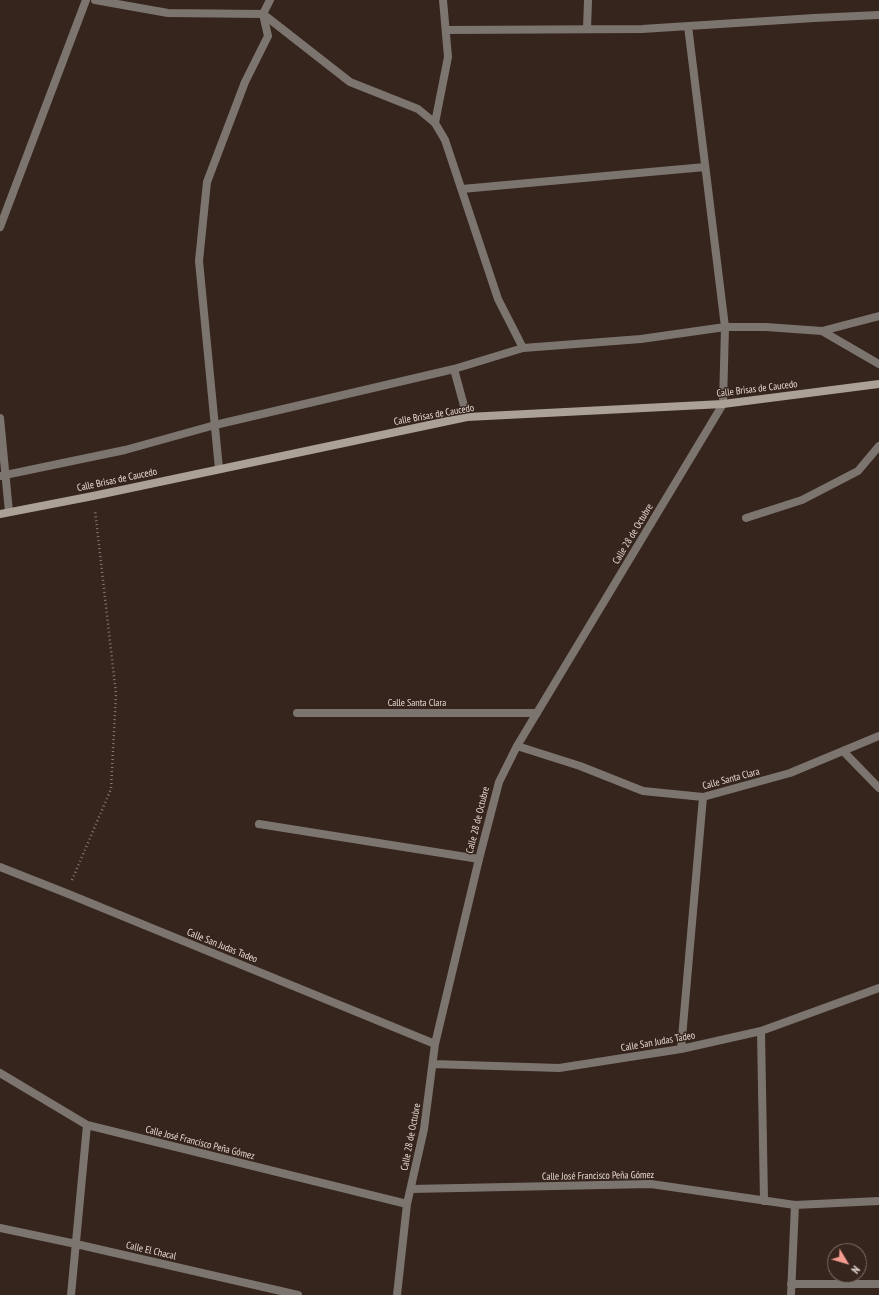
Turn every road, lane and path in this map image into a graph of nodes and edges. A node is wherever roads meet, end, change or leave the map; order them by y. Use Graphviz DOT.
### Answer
graph roads {
  1 [pos="86,0"];
  2 [pos="95,0"];
  3 [pos="270,0"];
  4 [pos="443,0"];
  5 [pos="588,0"];
  6 [pos="264,14"];
  7 [pos="879,15"];
  8 [pos="688,26"];
  9 [pos="587,29"];
  10 [pos="446,30"];
  11 [pos="435,123"];
  12 [pos="705,167"];
  13 [pos="462,189"];
  14 [pos="0,227"];
  15 [pos="879,316"];
  16 [pos="725,327"];
  17 [pos="822,331"];
  18 [pos="523,348"];
  19 [pos="879,364"];
  20 [pos="454,369"];
  21 [pos="879,384"];
  22 [pos="723,404"];
  23 [pos="467,417"];
  24 [pos="0,418"];
  25 [pos="215,425"];
  26 [pos="879,446"];
  27 [pos="219,469"];
  28 [pos="3,475"];
  29 [pos="93,496"];
  30 [pos="9,512"];
  31 [pos="0,514"];
  32 [pos="746,518"];
  33 [pos="297,713"];
  34 [pos="537,713"];
  35 [pos="879,736"];
  36 [pos="517,746"];
  37 [pos="843,751"];
  38 [pos="879,788"];
  39 [pos="702,797"];
  40 [pos="259,824"];
  41 [pos="479,859"];
  42 [pos="0,868"];
  43 [pos="66,893"];
  44 [pos="879,988"];
  45 [pos="761,1031"];
  46 [pos="435,1044"];
  47 [pos="681,1049"];
  48 [pos="432,1064"];
  49 [pos="0,1073"];
  50 [pos="87,1125"];
  51 [pos="411,1189"];
  52 [pos="764,1201"];
  53 [pos="879,1201"];
  54 [pos="407,1204"];
  55 [pos="795,1205"];
  56 [pos="0,1228"];
  57 [pos="76,1244"];
  58 [pos="791,1284"];
  59 [pos="879,1284"];
  60 [pos="71,1295"];
  61 [pos="298,1295"];
  62 [pos="397,1295"];
  63 [pos="791,1295"];
  1 -- 14 [label="street"];
  2 -- 6 [label="street"];
  3 -- 6 [label="street"];
  4 -- 10 [label="street"];
  5 -- 9 [label="street"];
  6 -- 11 [label="street"];
  6 -- 25 [label="street"];
  7 -- 8 [label="street"];
  8 -- 9 [label="street"];
  8 -- 12 [label="street"];
  9 -- 10 [label="street"];
  10 -- 11 [label="street"];
  11 -- 13 [label="street"];
  12 -- 13 [label="street"];
  12 -- 16 [label="street"];
  13 -- 18 [label="street"];
  15 -- 17 [label="street"];
  16 -- 17 [label="street"];
  16 -- 18 [label="street"];
  16 -- 22 [label="street"];
  17 -- 19 [label="street"];
  18 -- 20 [label="street"];
  20 -- 23 [label="street"];
  20 -- 25 [label="street"];
  21 -- 22 [label="street, Calle Brisas de Caucedo"];
  22 -- 23 [label="street, Calle Brisas de Caucedo"];
  22 -- 34 [label="street, Calle 28 de Octubre"];
  23 -- 27 [label="street, Calle Brisas de Caucedo"];
  24 -- 28 [label="street"];
  25 -- 27 [label="street"];
  25 -- 28 [label="street"];
  26 -- 32 [label="street"];
  27 -- 29 [label="street, Calle Brisas de Caucedo"];
  28 -- 30 [label="street"];
  29 -- 30 [label="street, Calle Brisas de Caucedo"];
  29 -- 43 [label="path"];
  30 -- 31 [label="street, Calle Brisas de Caucedo"];
  33 -- 34 [label="street, Calle Santa Clara"];
  34 -- 36 [label="street, Calle 28 de Octubre"];
  35 -- 37 [label="street, Calle Santa Clara"];
  36 -- 39 [label="street, Calle Santa Clara"];
  36 -- 41 [label="street, Calle 28 de Octubre"];
  37 -- 38 [label="street"];
  37 -- 39 [label="street, Calle Santa Clara"];
  39 -- 47 [label="street"];
  40 -- 41 [label="street"];
  41 -- 46 [label="street, Calle 28 de Octubre"];
  42 -- 43 [label="street, Calle San Judas Tadeo"];
  43 -- 46 [label="street, Calle San Judas Tadeo"];
  44 -- 45 [label="street, Calle San Judas Tadeo"];
  45 -- 47 [label="street, Calle San Judas Tadeo"];
  45 -- 52 [label="street"];
  46 -- 48 [label="street, Calle 28 de Octubre"];
  47 -- 48 [label="street, Calle San Judas Tadeo"];
  48 -- 51 [label="street, Calle 28 de Octubre"];
  49 -- 50 [label="street, Calle José Francisco Peña Gómez"];
  50 -- 54 [label="street, Calle José Francisco Peña Gómez"];
  50 -- 57 [label="street"];
  51 -- 52 [label="street, Calle José Francisco Peña Gómez"];
  51 -- 54 [label="street, Calle 28 de Octubre"];
  52 -- 55 [label="street, Calle José Francisco Peña Gómez"];
  53 -- 55 [label="street, Calle José Francisco Peña Gómez"];
  54 -- 62 [label="street, Calle 28 de Octubre"];
  55 -- 58 [label="street"];
  56 -- 57 [label="street, Calle El Chacal"];
  57 -- 60 [label="street"];
  57 -- 61 [label="street, Calle El Chacal"];
  58 -- 59 [label="street"];
  58 -- 63 [label="street"];
}
